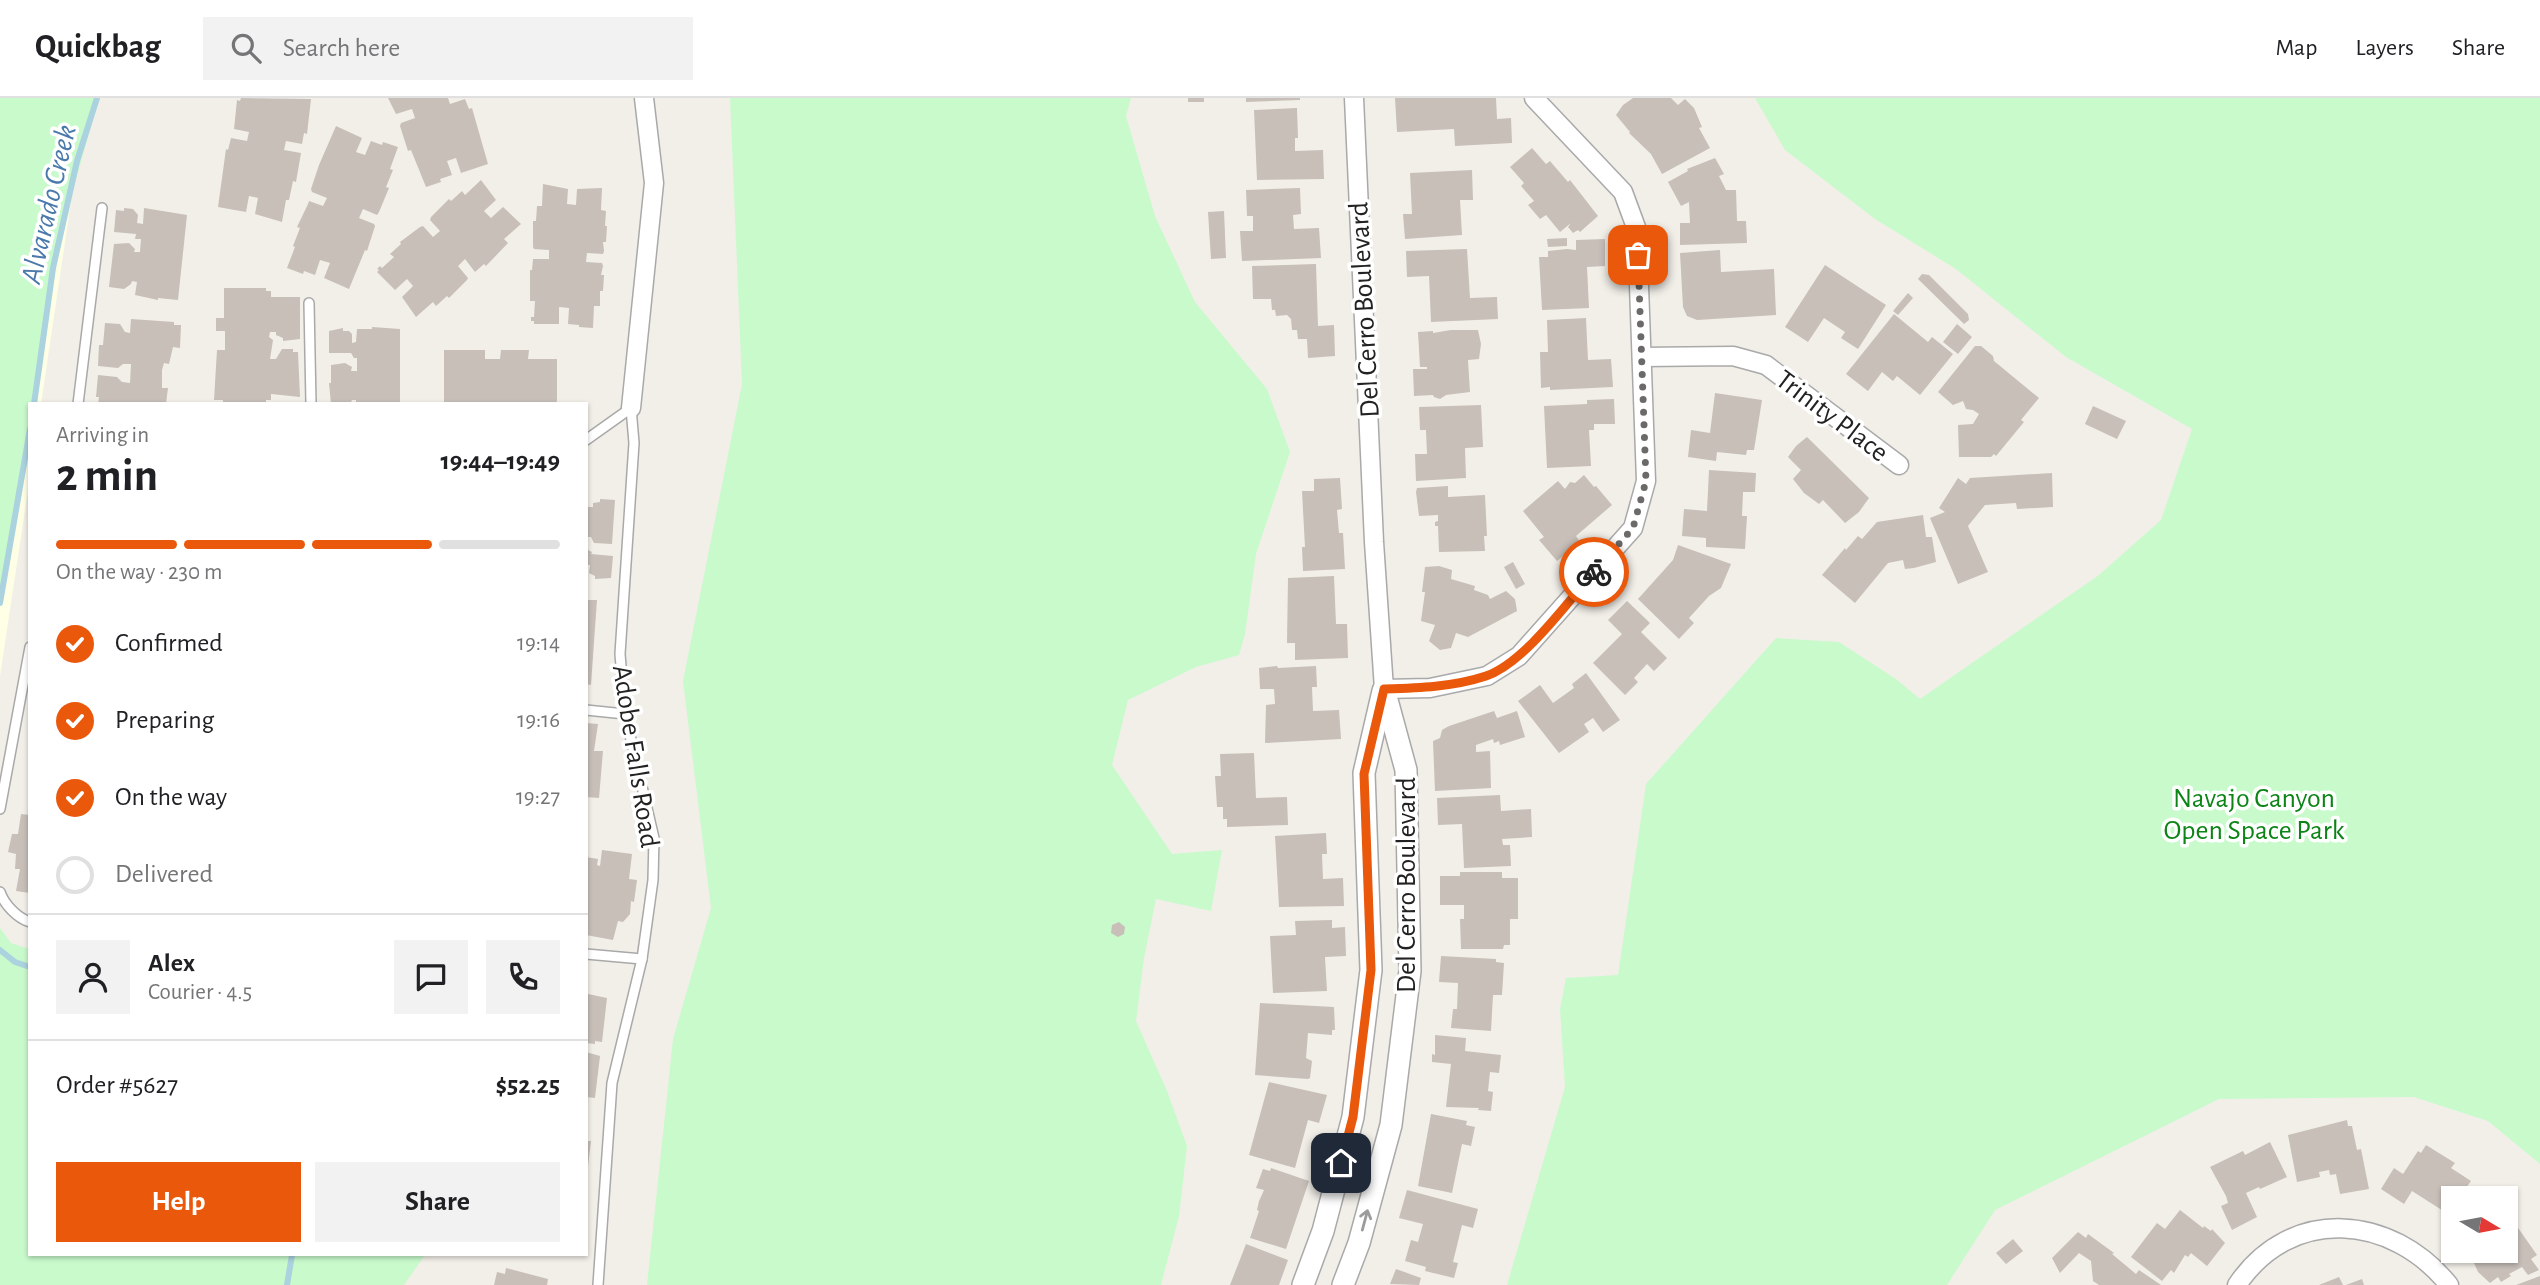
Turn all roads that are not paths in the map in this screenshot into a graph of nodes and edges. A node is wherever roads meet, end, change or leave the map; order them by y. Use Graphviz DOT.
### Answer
graph roads {
  1 [pos="644,98"];
  2 [pos="1354,98"];
  3 [pos="1534,98"];
  4 [pos="102,208"];
  5 [pos="309,303"];
  6 [pos="1642,357"];
  7 [pos="78,402"];
  8 [pos="311,402"];
  9 [pos="631,408"];
  10 [pos="588,439"];
  11 [pos="1899,466"];
  12 [pos="28,659"];
  13 [pos="1384,689"];
  14 [pos="588,710"];
  15 [pos="625,714"];
  16 [pos="0,809"];
  17 [pos="0,892"];
  18 [pos="28,922"];
  19 [pos="588,954"];
  20 [pos="642,960"];
  21 [pos="598,1285"];
  22 [pos="1303,1285"];
  23 [pos="1343,1285"];
  24 [pos="2237,1285"];
  25 [pos="2449,1285"];
  1 -- 9 [label="street, Adobe Falls Road"];
  2 -- 13 [label="street, Del Cerro Boulevard"];
  3 -- 6 [label="street"];
  4 -- 7 [label="lane"];
  5 -- 8 [label="lane"];
  6 -- 11 [label="street, Trinity Place"];
  6 -- 13 [label="street"];
  9 -- 10 [label="lane"];
  9 -- 15 [label="lane, Adobe Falls Road"];
  12 -- 16 [label="lane"];
  13 -- 22 [label="street, Del Cerro Boulevard"];
  23 -- 13 [label="street, Del Cerro Boulevard, one-way"];
  14 -- 15 [label="lane"];
  15 -- 20 [label="lane, Adobe Falls Road"];
  17 -- 18 [label="lane"];
  19 -- 20 [label="lane"];
  20 -- 21 [label="lane, Adobe Falls Road"];
  24 -- 25 [label="street"];
}
